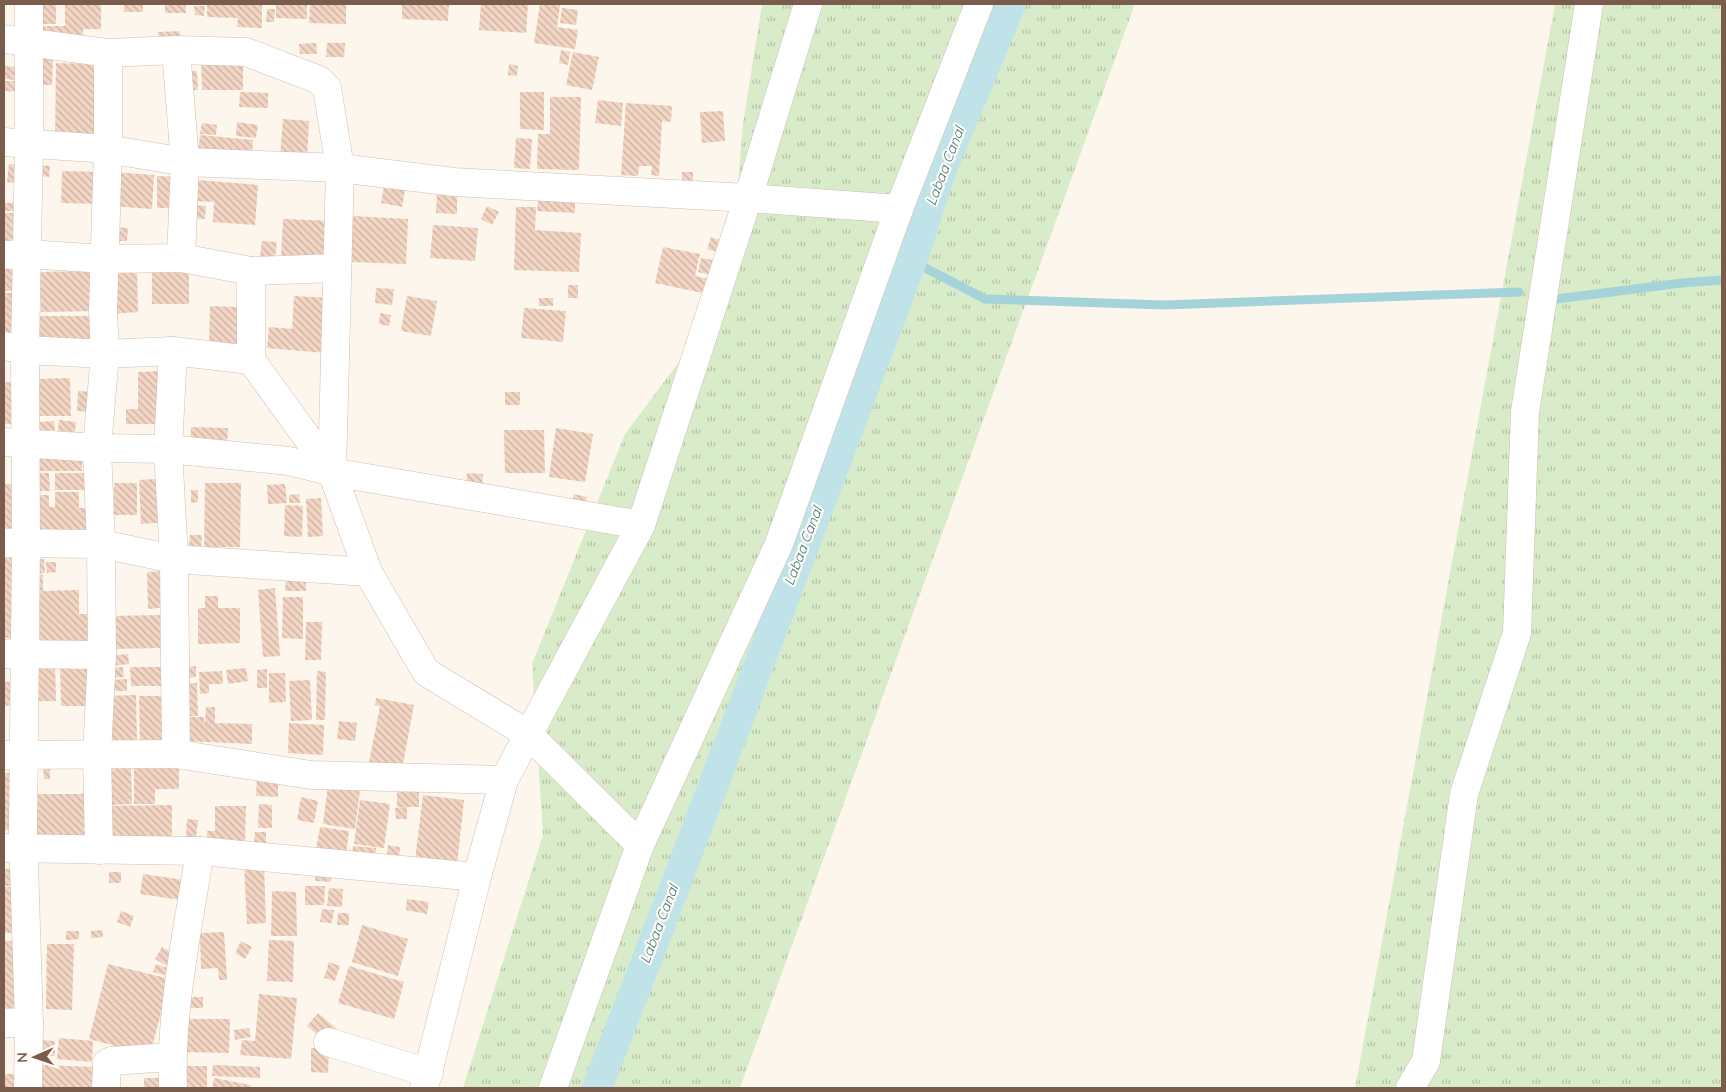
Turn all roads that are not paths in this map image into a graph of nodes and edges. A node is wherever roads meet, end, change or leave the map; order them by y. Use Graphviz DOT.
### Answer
graph roads {
  1 [pos="29,4"];
  2 [pos="808,4"];
  3 [pos="979,4"];
  4 [pos="1589,4"];
  5 [pos="17,41"];
  6 [pos="176,50"];
  7 [pos="108,53"];
  8 [pos="16,143"];
  9 [pos="108,150"];
  10 [pos="185,162"];
  11 [pos="340,168"];
  12 [pos="748,198"];
  13 [pos="898,209"];
  14 [pos="15,254"];
  15 [pos="181,258"];
  16 [pos="104,259"];
  17 [pos="336,268"];
  18 [pos="251,271"];
  19 [pos="14,348"];
  20 [pos="173,351"];
  21 [pos="106,354"];
  22 [pos="251,360"];
  23 [pos="15,443"];
  24 [pos="97,448"];
  25 [pos="168,449"];
  26 [pos="332,472"];
  27 [pos="641,525"];
  28 [pos="15,543"];
  29 [pos="100,544"];
  30 [pos="174,559"];
  31 [pos="368,572"];
  32 [pos="14,655"];
  33 [pos="102,655"];
  34 [pos="528,734"];
  35 [pos="97,754"];
  36 [pos="176,754"];
  37 [pos="14,755"];
  38 [pos="504,780"];
  39 [pos="640,845"];
  40 [pos="13,847"];
  41 [pos="99,850"];
  42 [pos="200,850"];
  43 [pos="477,877"];
  44 [pos="16,1023"];
  45 [pos="328,1042"];
  46 [pos="172,1057"];
  47 [pos="427,1080"];
  48 [pos="28,1088"];
  49 [pos="106,1088"];
  50 [pos="172,1088"];
  51 [pos="553,1088"];
  52 [pos="1410,1088"];
  1 -- 5 [label="street"];
  2 -- 12 [label="street"];
  3 -- 13 [label="street"];
  4 -- 52 [label="street"];
  5 -- 7 [label="street"];
  5 -- 8 [label="street"];
  6 -- 7 [label="street"];
  6 -- 10 [label="street"];
  6 -- 11 [label="street"];
  7 -- 9 [label="street"];
  8 -- 9 [label="street"];
  8 -- 14 [label="street"];
  9 -- 10 [label="street"];
  9 -- 16 [label="street"];
  10 -- 11 [label="street"];
  10 -- 15 [label="street"];
  11 -- 12 [label="street"];
  11 -- 17 [label="street"];
  12 -- 13 [label="street"];
  12 -- 27 [label="street"];
  13 -- 39 [label="street"];
  14 -- 16 [label="street"];
  14 -- 19 [label="street"];
  15 -- 16 [label="street"];
  15 -- 18 [label="street"];
  16 -- 21 [label="street"];
  17 -- 18 [label="street"];
  17 -- 26 [label="street"];
  18 -- 22 [label="street"];
  19 -- 21 [label="street"];
  19 -- 23 [label="street"];
  20 -- 21 [label="street"];
  20 -- 22 [label="street"];
  20 -- 25 [label="street"];
  21 -- 24 [label="street"];
  22 -- 26 [label="street"];
  23 -- 24 [label="street"];
  23 -- 28 [label="street"];
  24 -- 25 [label="street"];
  24 -- 29 [label="street"];
  25 -- 26 [label="street"];
  25 -- 30 [label="street"];
  26 -- 27 [label="street"];
  26 -- 31 [label="street"];
  27 -- 34 [label="street"];
  28 -- 29 [label="street"];
  28 -- 32 [label="street"];
  29 -- 30 [label="street"];
  29 -- 33 [label="street"];
  30 -- 31 [label="street"];
  30 -- 36 [label="street"];
  31 -- 34 [label="street"];
  32 -- 33 [label="street"];
  32 -- 37 [label="street"];
  33 -- 35 [label="street"];
  34 -- 38 [label="street"];
  34 -- 39 [label="street"];
  35 -- 36 [label="street"];
  35 -- 37 [label="street"];
  35 -- 41 [label="street"];
  36 -- 38 [label="street"];
  37 -- 40 [label="street"];
  38 -- 43 [label="street"];
  39 -- 51 [label="street"];
  40 -- 41 [label="street"];
  40 -- 44 [label="street"];
  41 -- 42 [label="street"];
  42 -- 43 [label="street"];
  42 -- 46 [label="street"];
  43 -- 47 [label="street"];
  44 -- 48 [label="street"];
  45 -- 47 [label="street"];
  46 -- 49 [label="street"];
  46 -- 50 [label="street"];
}
